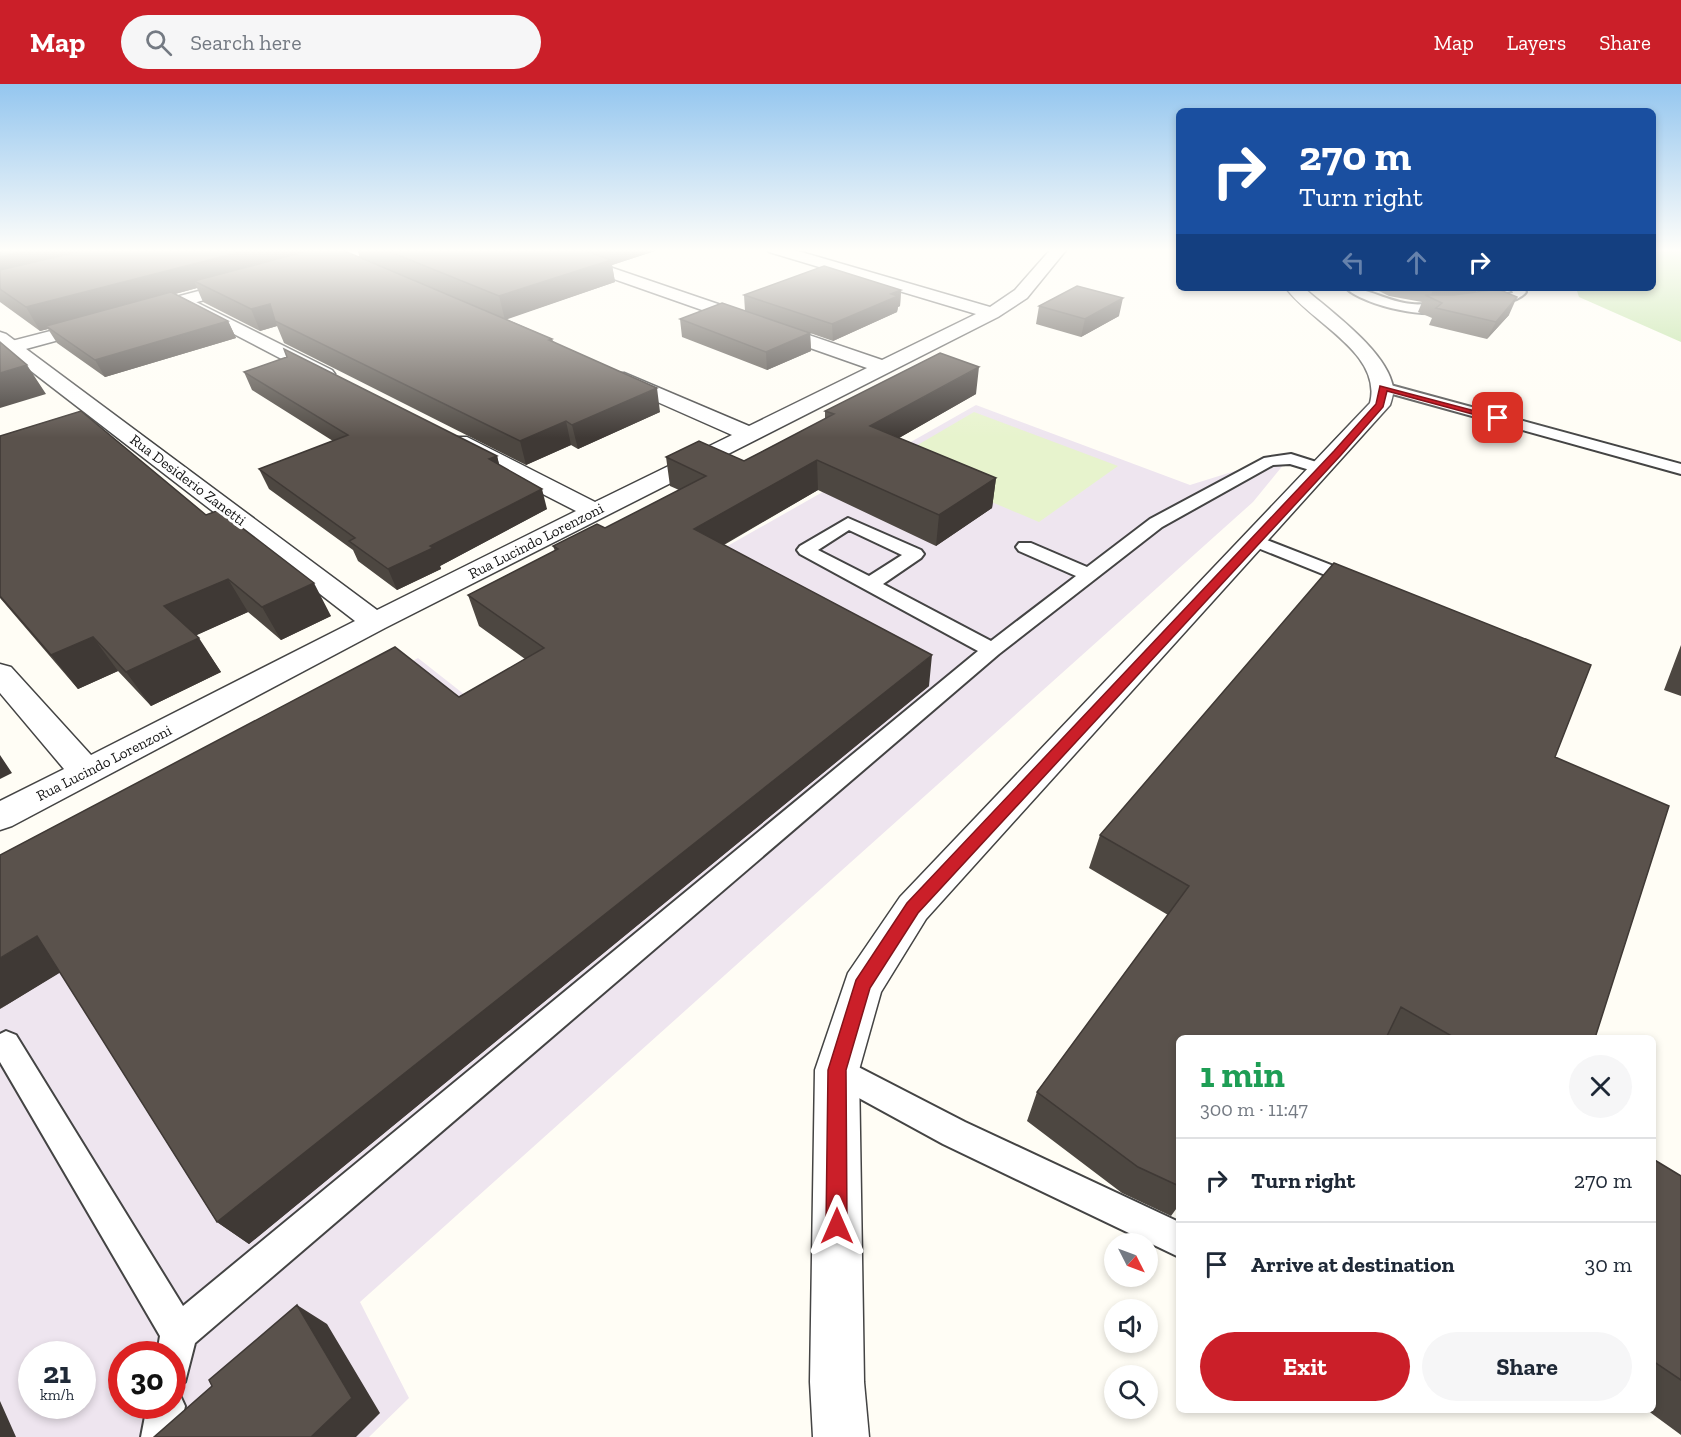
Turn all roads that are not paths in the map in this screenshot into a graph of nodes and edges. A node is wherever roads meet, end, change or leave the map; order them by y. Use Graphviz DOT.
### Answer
graph roads {
  1 [pos="142,312"];
  2 [pos="205,312"];
  3 [pos="725,312"];
  4 [pos="989,312"];
  5 [pos="1321,312"];
  6 [pos="992,313"];
  7 [pos="4,345"];
  8 [pos="886,368"];
  9 [pos="603,370"];
  10 [pos="341,382"];
  11 [pos="1383,387"];
  12 [pos="436,430"];
  13 [pos="750,435"];
  14 [pos="1323,469"];
  15 [pos="1681,469"];
  16 [pos="594,511"];
  17 [pos="1254,540"];
  18 [pos="1025,547"];
  19 [pos="1089,574"];
  20 [pos="870,584"];
  21 [pos="1375,589"];
  22 [pos="375,622"];
  23 [pos="992,650"];
  24 [pos="0,674"];
  25 [pos="86,772"];
  26 [pos="0,817"];
  27 [pos="6,1045"];
  28 [pos="837,1070"];
  29 [pos="1176,1239"];
  30 [pos="179,1333"];
  31 [pos="177,1341"];
  32 [pos="163,1419"];
  33 [pos="160,1437"];
  34 [pos="841,1437"];
  1 -- 7 [label="street"];
  2 -- 10 [label="street"];
  3 -- 8 [label="street"];
  4 -- 6 [label="street"];
  5 -- 11 [label="street"];
  6 -- 8 [label="street, Rua Lucindo Lorenzoni"];
  7 -- 22 [label="street, Rua Desiderio Zanetti"];
  8 -- 13 [label="street, Rua Lucindo Lorenzoni"];
  9 -- 13 [label="street"];
  11 -- 14 [label="street"];
  11 -- 15 [label="lane"];
  12 -- 16 [label="street"];
  13 -- 16 [label="street, Rua Lucindo Lorenzoni"];
  14 -- 17 [label="street"];
  14 -- 19 [label="lane"];
  16 -- 22 [label="street, Rua Lucindo Lorenzoni"];
  17 -- 21 [label="lane"];
  17 -- 28 [label="street"];
  18 -- 19 [label="lane"];
  19 -- 23 [label="lane"];
  20 -- 20 [label="lane"];
  20 -- 23 [label="lane"];
  22 -- 25 [label="street, Rua Lucindo Lorenzoni"];
  23 -- 30 [label="lane"];
  24 -- 25 [label="street"];
  25 -- 26 [label="street, Rua Lucindo Lorenzoni"];
  27 -- 30 [label="lane"];
  28 -- 29 [label="lane"];
  28 -- 34 [label="street"];
  30 -- 31 [label="lane"];
  32 -- 33 [label="lane"];
}
